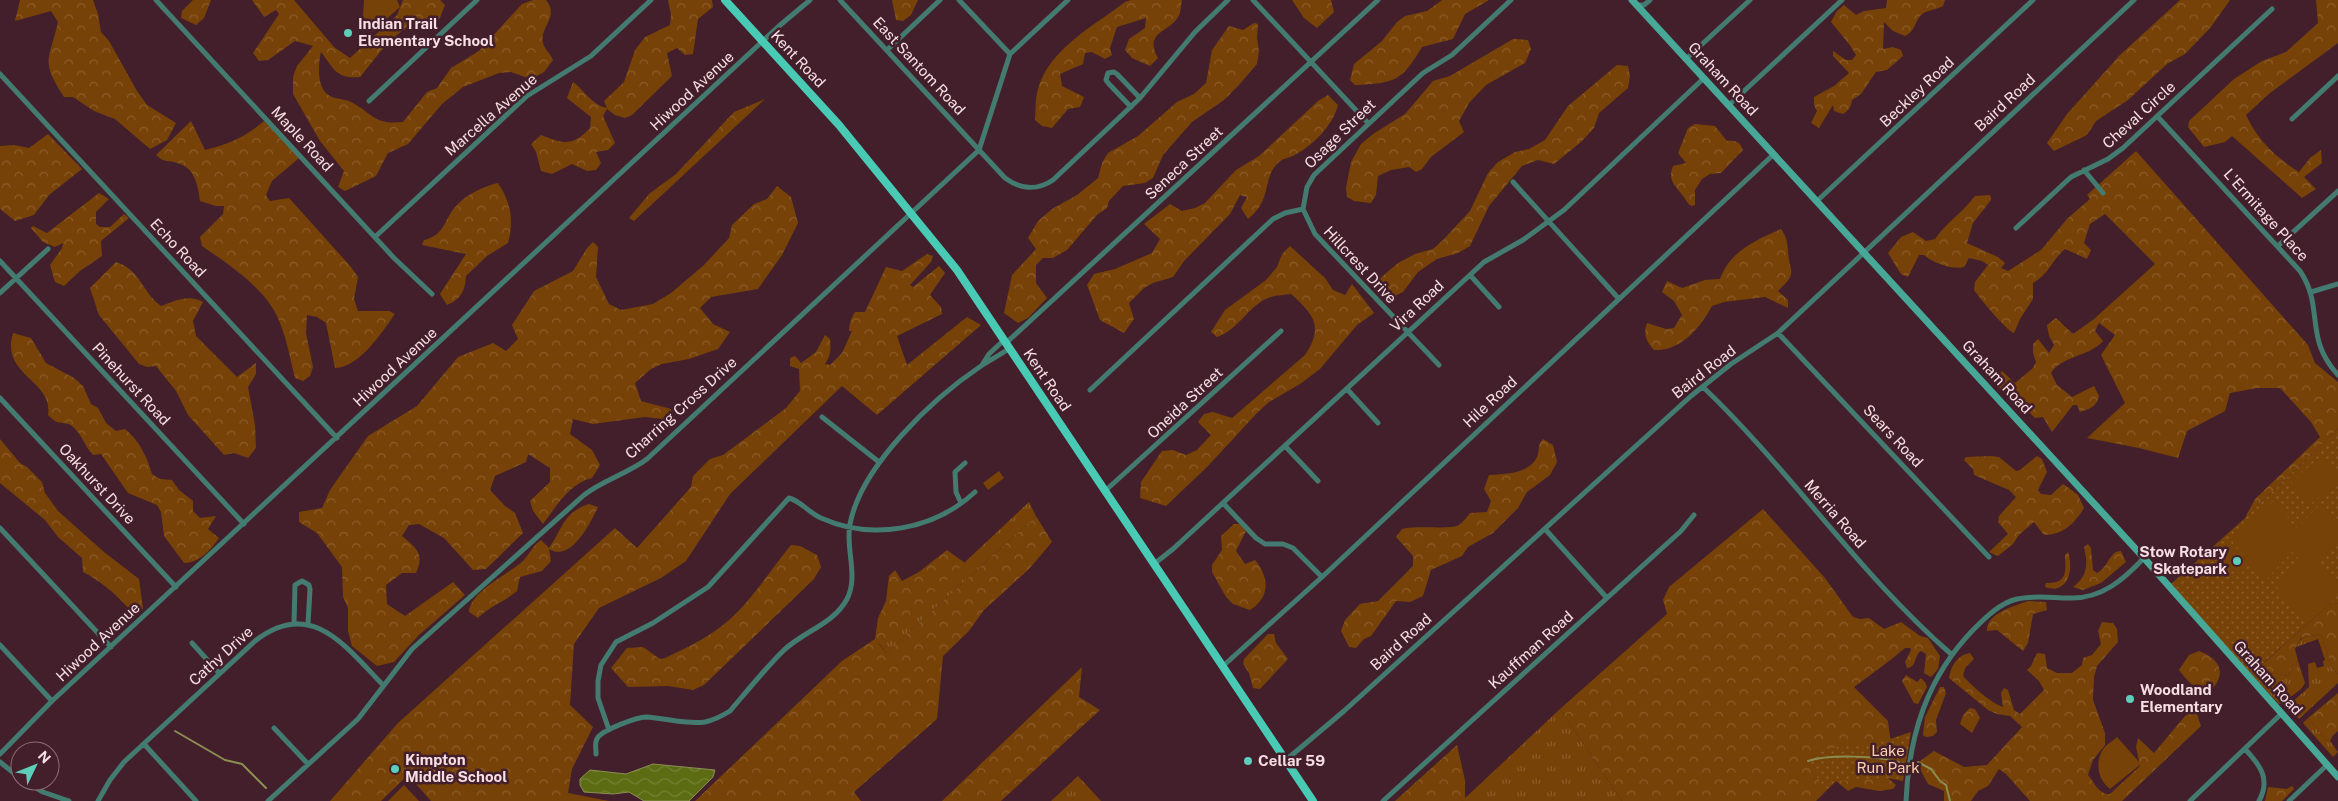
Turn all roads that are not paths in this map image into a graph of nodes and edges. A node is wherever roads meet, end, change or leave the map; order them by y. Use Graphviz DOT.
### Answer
graph roads {
  1 [pos="156,0"];
  2 [pos="477,0"];
  3 [pos="652,0"];
  4 [pos="725,0"];
  5 [pos="810,0"];
  6 [pos="840,0"];
  7 [pos="940,0"];
  8 [pos="959,0"];
  9 [pos="1068,0"];
  10 [pos="1228,0"];
  11 [pos="1253,0"];
  12 [pos="1378,0"];
  13 [pos="1511,0"];
  14 [pos="1650,0"];
  15 [pos="1750,0"];
  16 [pos="1842,0"];
  17 [pos="2033,0"];
  18 [pos="2134,0"];
  19 [pos="1634,3"];
  20 [pos="2272,9"];
  21 [pos="763,42"];
  22 [pos="887,50"];
  23 [pos="1010,54"];
  24 [pos="1686,59"];
  25 [pos="1310,62"];
  26 [pos="0,74"];
  27 [pos="1704,78"];
  28 [pos="2337,78"];
  29 [pos="1140,98"];
  30 [pos="369,101"];
  31 [pos="1729,105"];
  32 [pos="1131,107"];
  33 [pos="2157,116"];
  34 [pos="2292,119"];
  35 [pos="1368,123"];
  36 [pos="979,150"];
  37 [pos="1774,154"];
  38 [pos="2084,170"];
  39 [pos="1513,182"];
  40 [pos="2338,191"];
  41 [pos="2103,193"];
  42 [pos="1817,201"];
  43 [pos="1303,209"];
  44 [pos="912,213"];
  45 [pos="1550,221"];
  46 [pos="2016,228"];
  47 [pos="375,237"];
  48 [pos="2279,245"];
  49 [pos="48,249"];
  50 [pos="1863,252"];
  51 [pos="0,261"];
  52 [pos="1470,275"];
  53 [pos="16,278"];
  54 [pos="2338,284"];
  55 [pos="2311,292"];
  56 [pos="0,293"];
  57 [pos="432,294"];
  58 [pos="1620,299"];
  59 [pos="1500,307"];
  60 [pos="1281,331"];
  61 [pos="1407,332"];
  62 [pos="1778,333"];
  63 [pos="1007,344"];
  64 [pos="982,365"];
  65 [pos="1440,365"];
  66 [pos="2338,375"];
  67 [pos="1703,387"];
  68 [pos="1347,389"];
  69 [pos="1090,390"];
  70 [pos="0,398"];
  71 [pos="822,417"];
  72 [pos="1378,423"];
  73 [pos="337,438"];
  74 [pos="1285,446"];
  75 [pos="879,462"];
  76 [pos="965,463"];
  77 [pos="1318,481"];
  78 [pos="1106,491"];
  79 [pos="975,492"];
  80 [pos="1223,502"];
  81 [pos="962,503"];
  82 [pos="1694,515"];
  83 [pos="244,524"];
  84 [pos="849,526"];
  85 [pos="0,528"];
  86 [pos="1545,529"];
  87 [pos="1989,557"];
  88 [pos="2144,558"];
  89 [pos="1154,564"];
  90 [pos="1322,576"];
  91 [pos="176,587"];
  92 [pos="1607,598"];
  93 [pos="294,624"];
  94 [pos="308,624"];
  95 [pos="192,643"];
  96 [pos="0,645"];
  97 [pos="111,647"];
  98 [pos="1951,654"];
  99 [pos="1223,666"];
  100 [pos="219,673"];
  101 [pos="382,686"];
  102 [pos="52,702"];
  103 [pos="2282,713"];
  104 [pos="274,728"];
  105 [pos="608,730"];
  106 [pos="144,744"];
  107 [pos="2245,749"];
  108 [pos="0,754"];
  109 [pos="596,754"];
  110 [pos="1286,760"];
  111 [pos="0,762"];
  112 [pos="308,764"];
  113 [pos="2327,765"];
  114 [pos="10,770"];
  115 [pos="2338,777"];
  116 [pos="41,791"];
  117 [pos="69,801"];
  118 [pos="98,801"];
  119 [pos="196,801"];
  120 [pos="268,801"];
  121 [pos="1313,801"];
  122 [pos="1383,801"];
  123 [pos="1906,801"];
  124 [pos="2190,801"];
  125 [pos="2259,801"];
  126 [pos="2289,801"];
  1 -- 47 [label="street, Maple Road"];
  2 -- 30 [label="street"];
  3 -- 47 [label="street, Marcella Avenue"];
  4 -- 21 [label="main road, Kent Road"];
  5 -- 21 [label="street, Hiwood Avenue"];
  6 -- 22 [label="street, East Santom Road"];
  7 -- 22 [label="street"];
  8 -- 23 [label="street"];
  9 -- 23 [label="street, Charring Cross Drive"];
  10 -- 29 [label="street, East Santom Road"];
  11 -- 25 [label="street"];
  12 -- 25 [label="street, Seneca Street"];
  13 -- 35 [label="street, Osage Street"];
  14 -- 19 [label="street"];
  15 -- 24 [label="street"];
  16 -- 31 [label="street"];
  17 -- 42 [label="street, Beckley Road"];
  18 -- 50 [label="street, Baird Road"];
  19 -- 24 [label="main road, Graham Road"];
  20 -- 33 [label="street, Cheval Circle"];
  21 -- 44 [label="main road, Kent Road"];
  21 -- 73 [label="street, Hiwood Avenue"];
  22 -- 36 [label="street, East Santom Road"];
  23 -- 36 [label="street, Charring Cross Drive"];
  24 -- 27 [label="main road, Graham Road"];
  25 -- 35 [label="street"];
  25 -- 63 [label="street, Seneca Street"];
  26 -- 73 [label="street, Echo Road"];
  27 -- 31 [label="main road, Graham Road"];
  27 -- 45 [label="street, Vira Road"];
  28 -- 34 [label="street"];
  29 -- 32 [label="street, East Santom Road"];
  29 -- 32 [label="street"];
  31 -- 37 [label="main road, Graham Road"];
  32 -- 36 [label="street, East Santom Road"];
  33 -- 38 [label="street, Cheval Circle"];
  33 -- 48 [label="street, L'Ermitage Place"];
  35 -- 43 [label="street, Osage Street"];
  36 -- 44 [label="street, Charring Cross Drive"];
  37 -- 42 [label="main road, Graham Road"];
  37 -- 58 [label="street, Hile Road"];
  38 -- 41 [label="street"];
  38 -- 46 [label="street, Cheval Circle"];
  39 -- 45 [label="street"];
  40 -- 48 [label="street"];
  42 -- 50 [label="main road, Graham Road"];
  43 -- 61 [label="street, Hillcrest Drive"];
  43 -- 69 [label="street"];
  44 -- 63 [label="main road, Kent Road"];
  44 -- 101 [label="street, Charring Cross Drive"];
  45 -- 52 [label="street, Vira Road"];
  45 -- 58 [label="street"];
  47 -- 57 [label="street, Maple Road"];
  48 -- 55 [label="street, L'Ermitage Place"];
  49 -- 53 [label="street"];
  50 -- 62 [label="street, Baird Road"];
  50 -- 88 [label="main road, Graham Road"];
  51 -- 53 [label="street, Pinehurst Road"];
  52 -- 59 [label="street"];
  52 -- 61 [label="street, Vira Road"];
  53 -- 56 [label="street"];
  53 -- 83 [label="street, Pinehurst Road"];
  54 -- 55 [label="street"];
  55 -- 66 [label="street, L'Ermitage Place"];
  58 -- 90 [label="street, Hile Road"];
  60 -- 78 [label="street, Oneida Street"];
  61 -- 65 [label="street, Hillcrest Drive"];
  61 -- 68 [label="street, Vira Road"];
  62 -- 67 [label="street, Baird Road"];
  62 -- 87 [label="street, Sears Road"];
  63 -- 64 [label="street"];
  63 -- 64 [label="street"];
  63 -- 78 [label="main road, Kent Road"];
  64 -- 75 [label="street"];
  67 -- 86 [label="street, Baird Road"];
  67 -- 98 [label="street, Merria Road"];
  68 -- 72 [label="street"];
  68 -- 74 [label="street, Vira Road"];
  70 -- 91 [label="street, Oakhurst Drive"];
  71 -- 75 [label="street"];
  73 -- 83 [label="street, Hiwood Avenue"];
  74 -- 77 [label="street"];
  74 -- 80 [label="street, Vira Road"];
  75 -- 84 [label="street"];
  76 -- 81 [label="street"];
  78 -- 89 [label="main road, Kent Road"];
  79 -- 81 [label="street"];
  80 -- 89 [label="street, Vira Road"];
  80 -- 90 [label="street"];
  81 -- 84 [label="street"];
  82 -- 92 [label="street, Kauffman Road"];
  83 -- 91 [label="street, Hiwood Avenue"];
  84 -- 105 [label="street"];
  84 -- 105 [label="street"];
  85 -- 97 [label="street"];
  86 -- 92 [label="street"];
  86 -- 110 [label="street, Baird Road"];
  88 -- 98 [label="street"];
  88 -- 103 [label="main road, Graham Road"];
  89 -- 99 [label="main road, Kent Road"];
  90 -- 99 [label="street, Hile Road"];
  91 -- 97 [label="street, Hiwood Avenue"];
  92 -- 122 [label="street, Kauffman Road"];
  93 -- 94 [label="street, Cathy Drive"];
  93 -- 94 [label="street"];
  93 -- 100 [label="street, Cathy Drive"];
  94 -- 101 [label="street, Cathy Drive"];
  95 -- 100 [label="street"];
  96 -- 102 [label="street"];
  97 -- 102 [label="street, Hiwood Avenue"];
  98 -- 123 [label="street"];
  99 -- 110 [label="main road, Kent Road"];
  100 -- 106 [label="street, Cathy Drive"];
  101 -- 112 [label="street, Charring Cross Drive"];
  102 -- 108 [label="street, Hiwood Avenue"];
  103 -- 107 [label="street"];
  103 -- 113 [label="main road, Graham Road"];
  104 -- 112 [label="street"];
  105 -- 109 [label="street"];
  106 -- 118 [label="street, Cathy Drive"];
  106 -- 119 [label="street"];
  107 -- 124 [label="street"];
  107 -- 125 [label="street"];
  110 -- 121 [label="main road, Kent Road"];
  111 -- 114 [label="street"];
  112 -- 120 [label="street, Charring Cross Drive"];
  113 -- 115 [label="main road, Graham Road"];
  113 -- 126 [label="street"];
  116 -- 117 [label="street"];
}
